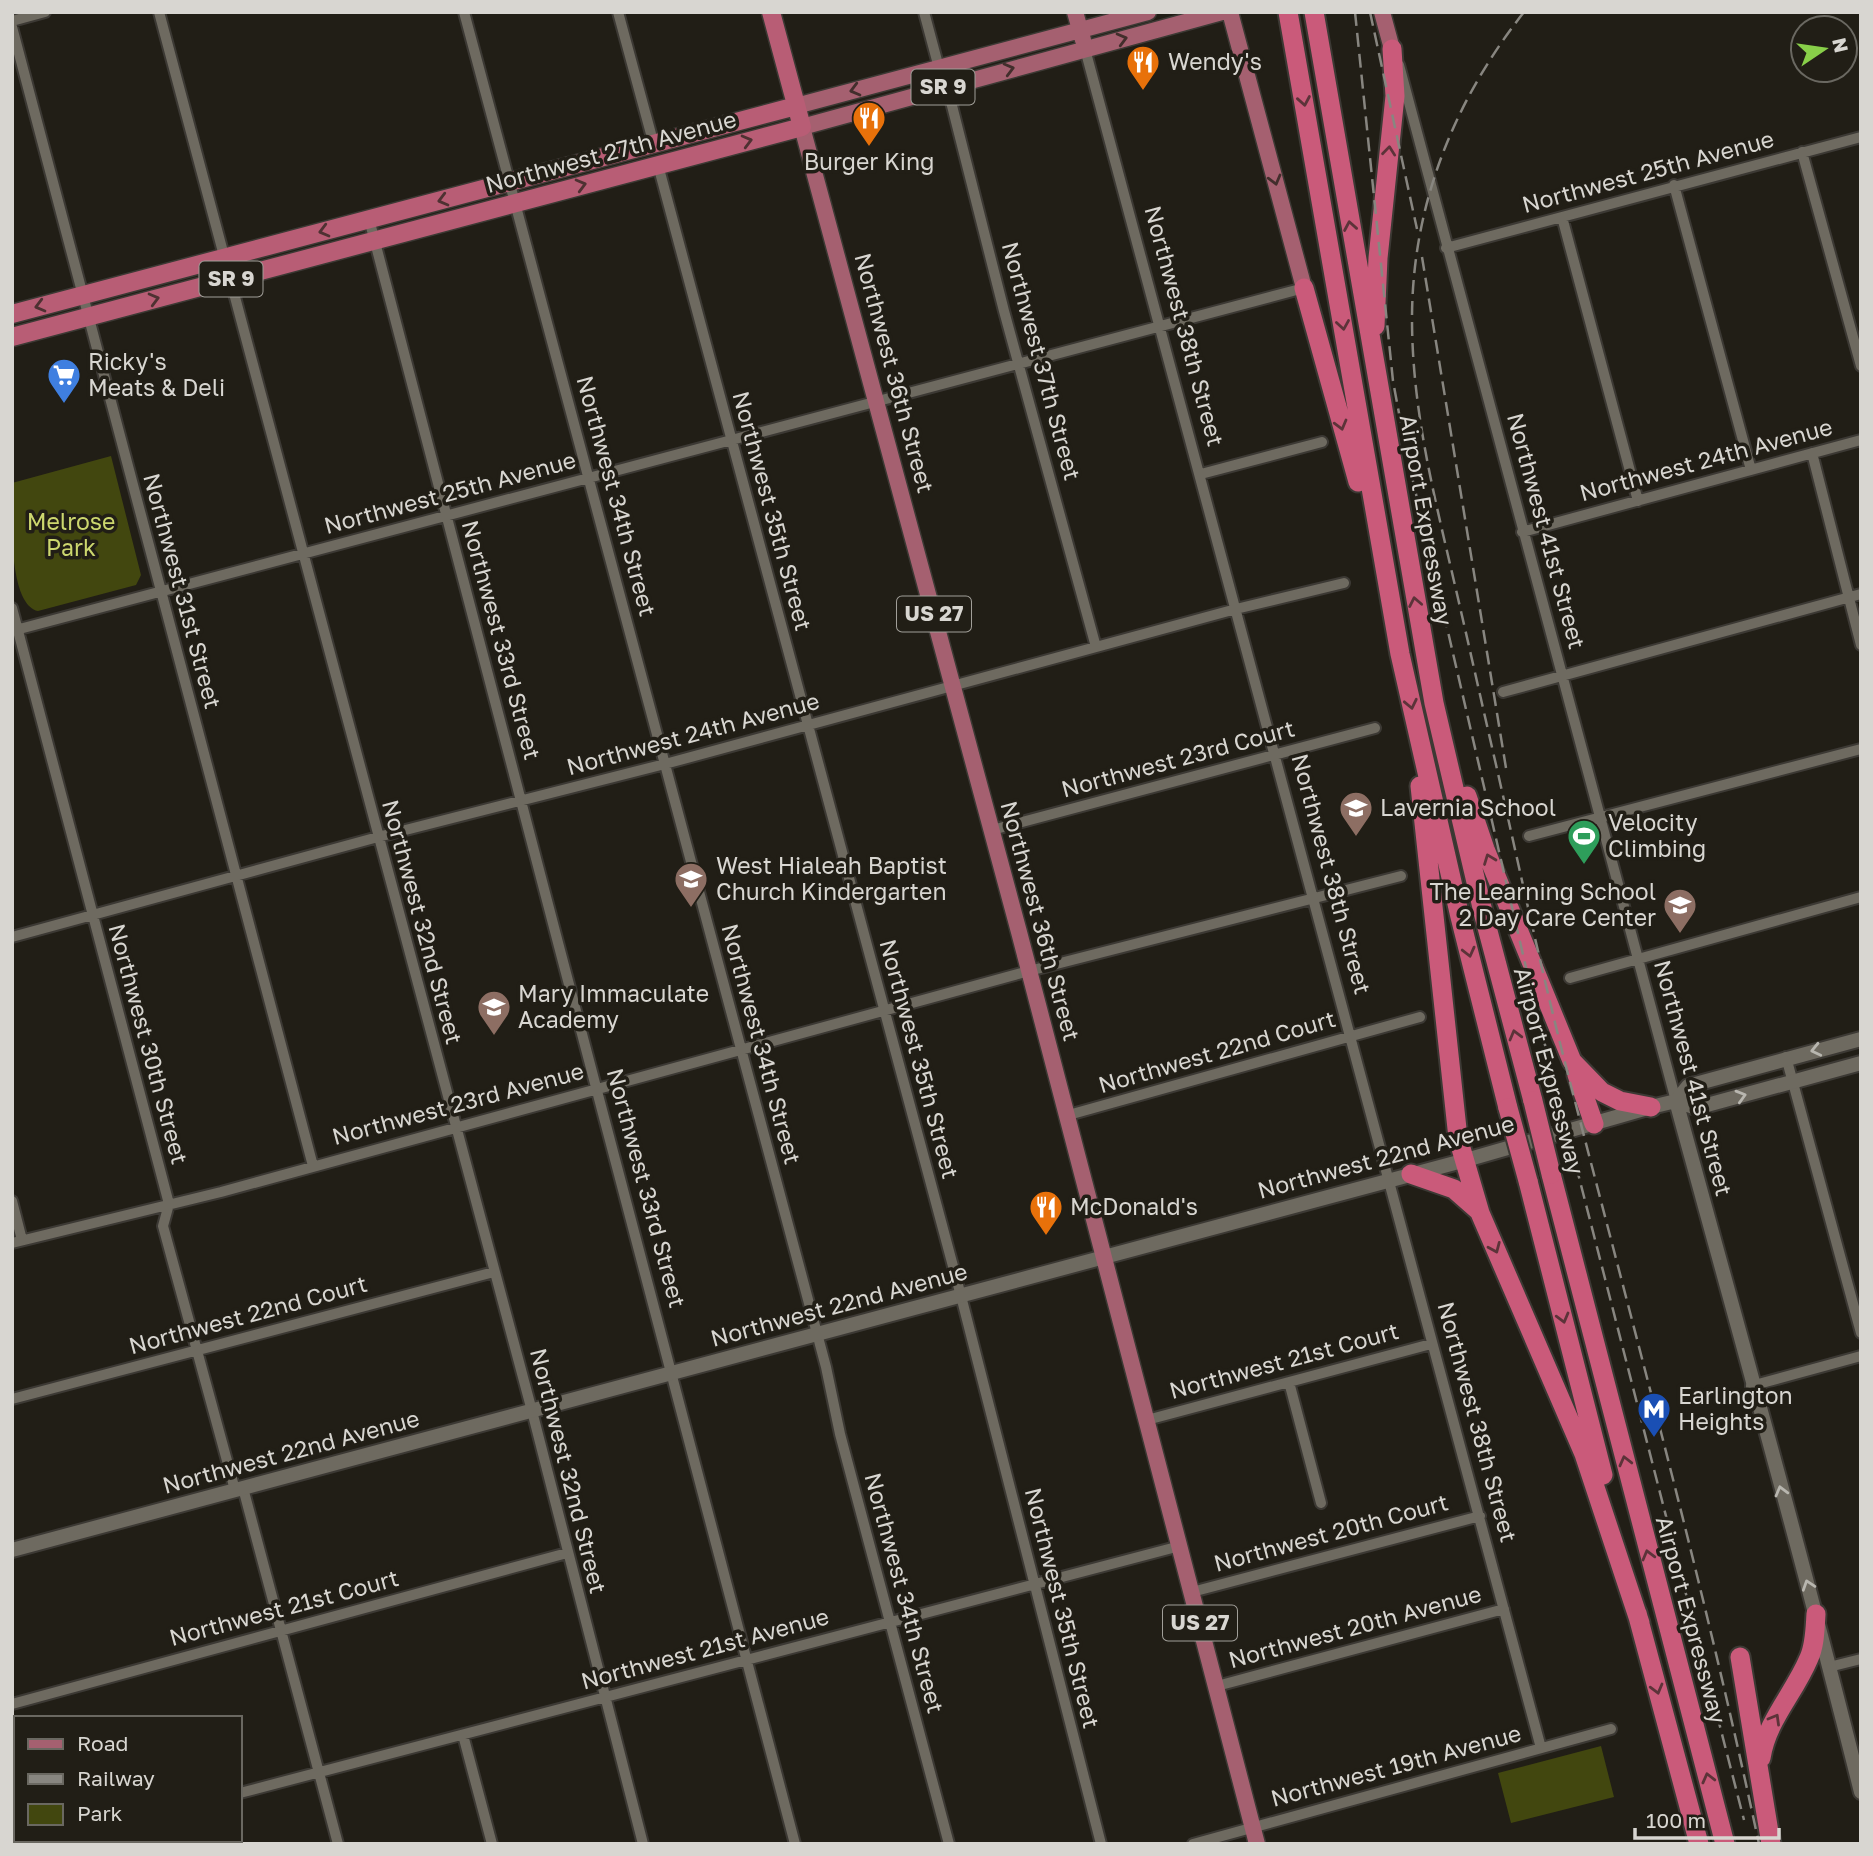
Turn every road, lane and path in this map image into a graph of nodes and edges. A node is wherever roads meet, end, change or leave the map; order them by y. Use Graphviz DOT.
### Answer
graph roads {
  1 [pos="45,12"];
  2 [pos="159,12"];
  3 [pos="464,12"];
  4 [pos="618,12"];
  5 [pos="771,12"];
  6 [pos="924,12"];
  7 [pos="1075,12"];
  8 [pos="1222,12"];
  9 [pos="1230,12"];
  10 [pos="1288,12"];
  11 [pos="1382,12"];
  12 [pos="1141,13"];
  13 [pos="1315,20"];
  14 [pos="12,21"];
  15 [pos="12,27"];
  16 [pos="1080,30"];
  17 [pos="1085,49"];
  18 [pos="1392,50"];
  19 [pos="976,58"];
  20 [pos="939,68"];
  21 [pos="947,86"];
  22 [pos="796,106"];
  23 [pos="802,127"];
  24 [pos="1861,136"];
  25 [pos="654,145"];
  26 [pos="1802,152"];
  27 [pos="649,167"];
  28 [pos="509,182"];
  29 [pos="1674,185"];
  30 [pos="515,202"];
  31 [pos="1562,217"];
  32 [pos="369,219"];
  33 [pos="374,240"];
  34 [pos="1446,248"];
  35 [pos="225,257"];
  36 [pos="231,279"];
  37 [pos="1304,288"];
  38 [pos="83,295"];
  39 [pos="12,314"];
  40 [pos="88,316"];
  41 [pos="1160,325"];
  42 [pos="12,337"];
  43 [pos="1020,364"];
  44 [pos="1374,366"];
  45 [pos="1861,366"];
  46 [pos="877,401"];
  47 [pos="732,439"];
  48 [pos="1861,440"];
  49 [pos="1322,442"];
  50 [pos="1812,453"];
  51 [pos="1751,470"];
  52 [pos="1201,474"];
  53 [pos="589,477"];
  54 [pos="1638,501"];
  55 [pos="446,516"];
  56 [pos="1522,532"];
  57 [pos="1380,551"];
  58 [pos="304,554"];
  59 [pos="1345,583"];
  60 [pos="161,592"];
  61 [pos="1861,594"];
  62 [pos="1849,597"];
  63 [pos="12,608"];
  64 [pos="1236,609"];
  65 [pos="15,631"];
  66 [pos="1861,645"];
  67 [pos="1096,647"];
  68 [pos="1561,676"];
  69 [pos="953,686"];
  70 [pos="1503,692"];
  71 [pos="1434,703"];
  72 [pos="807,726"];
  73 [pos="1375,729"];
  74 [pos="1419,743"];
  75 [pos="1861,749"];
  76 [pos="1276,754"];
  77 [pos="665,764"];
  78 [pos="521,800"];
  79 [pos="1600,818"];
  80 [pos="992,830"];
  81 [pos="1529,836"];
  82 [pos="378,837"];
  83 [pos="1401,876"];
  84 [pos="236,877"];
  85 [pos="1861,897"];
  86 [pos="1314,898"];
  87 [pos="92,915"];
  88 [pos="12,937"];
  89 [pos="1638,958"];
  90 [pos="1029,971"];
  91 [pos="1570,978"];
  92 [pos="884,1011"];
  93 [pos="1420,1017"];
  94 [pos="1351,1036"];
  95 [pos="1861,1039"];
  96 [pos="740,1049"];
  97 [pos="1786,1057"];
  98 [pos="1572,1060"];
  99 [pos="1861,1063"];
  100 [pos="1793,1081"];
  101 [pos="596,1088"];
  102 [pos="1676,1101"];
  103 [pos="1651,1107"];
  104 [pos="1065,1116"];
  105 [pos="1594,1124"];
  106 [pos="455,1127"];
  107 [pos="1466,1160"];
  108 [pos="313,1166"];
  109 [pos="1411,1174"];
  110 [pos="1389,1180"];
  111 [pos="12,1201"];
  112 [pos="169,1204"];
  113 [pos="1480,1213"];
  114 [pos="17,1241"];
  115 [pos="1103,1258"];
  116 [pos="494,1272"];
  117 [pos="961,1296"];
  118 [pos="817,1334"];
  119 [pos="1861,1334"];
  120 [pos="1431,1344"];
  121 [pos="195,1351"];
  122 [pos="1861,1356"];
  123 [pos="674,1373"];
  124 [pos="1289,1382"];
  125 [pos="1751,1386"];
  126 [pos="12,1399"];
  127 [pos="532,1411"];
  128 [pos="1147,1420"];
  129 [pos="239,1489"];
  130 [pos="1321,1503"];
  131 [pos="1480,1516"];
  132 [pos="1180,1546"];
  133 [pos="12,1550"];
  134 [pos="567,1553"];
  135 [pos="1033,1584"];
  136 [pos="1192,1592"];
  137 [pos="1504,1609"];
  138 [pos="1816,1614"];
  139 [pos="890,1622"];
  140 [pos="1640,1623"];
  141 [pos="283,1631"];
  142 [pos="1740,1657"];
  143 [pos="748,1659"];
  144 [pos="1861,1659"];
  145 [pos="1829,1667"];
  146 [pos="1217,1686"];
  147 [pos="604,1698"];
  148 [pos="12,1704"];
  149 [pos="1611,1729"];
  150 [pos="463,1735"];
  151 [pos="1541,1748"];
  152 [pos="319,1772"];
  153 [pos="1762,1784"];
  154 [pos="1861,1791"];
  155 [pos="242,1792"];
  156 [pos="1253,1827"];
  157 [pos="338,1844"];
  158 [pos="492,1844"];
  159 [pos="643,1844"];
  160 [pos="795,1844"];
  161 [pos="949,1844"];
  162 [pos="1101,1844"];
  163 [pos="1194,1844"];
  164 [pos="1257,1844"];
  165 [pos="1699,1844"];
  166 [pos="1725,1844"];
  167 [pos="1771,1844"];
  1 -- 14 [label="street"];
  2 -- 35 [label="street, Northwest 32nd Street"];
  3 -- 28 [label="street, Northwest 34th Street"];
  4 -- 25 [label="street"];
  5 -- 22 [label="highway, Northwest 36th Street / US 27"];
  6 -- 20 [label="street"];
  7 -- 16 [label="main road, Northwest 38th Street"];
  17 -- 8 [label="main road, Northwest 27th Avenue / SR 9, one-way"];
  9 -- 37 [label="main road, one-way"];
  10 -- 57 [label="highway, Airport Expressway, one-way"];
  11 -- 18 [label="main road, Northwest 41st Street"];
  12 -- 16 [label="main road, Northwest 27th Avenue / SR 9"];
  44 -- 13 [label="highway, Airport Expressway, one-way"];
  15 -- 38 [label="street, Northwest 31st Street"];
  16 -- 17 [label="main road, Northwest 38th Street"];
  16 -- 19 [label="main road, Northwest 27th Avenue / SR 9"];
  21 -- 17 [label="main road, Northwest 27th Avenue / SR 9, one-way"];
  17 -- 41 [label="street, Northwest 38th Street"];
  18 -- 34 [label="street, Northwest 41st Street"];
  44 -- 18 [label="highway, one-way"];
  19 -- 20 [label="main road, Northwest 27th Avenue / SR 9"];
  19 -- 21 [label="main road"];
  20 -- 22 [label="main road, Northwest 27th Avenue / SR 9, one-way"];
  21 -- 23 [label="main road, Northwest 27th Avenue / SR 9"];
  21 -- 43 [label="street, Northwest 37th Street"];
  22 -- 23 [label="highway, Northwest 36th Street / US 27"];
  22 -- 25 [label="highway, Northwest 27th Avenue / SR 9"];
  27 -- 23 [label="highway, Northwest 27th Avenue / SR 9, one-way"];
  23 -- 46 [label="main road, Northwest 36th Street / US 27"];
  24 -- 26 [label="street, Northwest 25th Avenue"];
  25 -- 27 [label="highway"];
  25 -- 28 [label="highway, Northwest 27th Avenue / SR 9"];
  26 -- 29 [label="street, Northwest 25th Avenue"];
  26 -- 45 [label="street"];
  30 -- 27 [label="highway, Northwest 27th Avenue / SR 9, one-way"];
  27 -- 47 [label="street, Northwest 35th Street"];
  28 -- 30 [label="street, Northwest 34th Street"];
  28 -- 32 [label="highway, Northwest 27th Avenue / SR 9, one-way"];
  29 -- 31 [label="street, Northwest 25th Avenue"];
  29 -- 51 [label="street"];
  30 -- 33 [label="highway, Northwest 27th Avenue / SR 9"];
  30 -- 53 [label="street, Northwest 34th Street"];
  31 -- 34 [label="street, Northwest 25th Avenue"];
  31 -- 54 [label="street"];
  32 -- 33 [label="street, Northwest 33rd Street"];
  32 -- 35 [label="highway, Northwest 27th Avenue / SR 9, one-way"];
  33 -- 36 [label="highway, Northwest 27th Avenue / SR 9"];
  33 -- 55 [label="street, Northwest 33rd Street"];
  34 -- 56 [label="street, Northwest 41st Street"];
  35 -- 36 [label="street, Northwest 32nd Street"];
  35 -- 38 [label="highway, Northwest 27th Avenue / SR 9"];
  40 -- 36 [label="highway, Northwest 27th Avenue / SR 9, one-way"];
  36 -- 58 [label="street, Northwest 32nd Street"];
  37 -- 41 [label="street, Northwest 25th Avenue"];
  37 -- 57 [label="highway, one-way"];
  38 -- 39 [label="highway, Northwest 27th Avenue / SR 9, one-way"];
  38 -- 40 [label="street, Northwest 31st Street"];
  40 -- 42 [label="highway, Northwest 27th Avenue / SR 9"];
  40 -- 60 [label="street, Northwest 31st Street"];
  41 -- 43 [label="street, Northwest 25th Avenue"];
  41 -- 52 [label="street, Northwest 38th Street"];
  43 -- 46 [label="street, Northwest 25th Avenue"];
  43 -- 67 [label="street, Northwest 37th Street"];
  71 -- 44 [label="highway, Airport Expressway, one-way"];
  46 -- 47 [label="street, Northwest 25th Avenue"];
  46 -- 69 [label="main road, Northwest 36th Street / US 27"];
  47 -- 53 [label="street, Northwest 25th Avenue"];
  47 -- 72 [label="street, Northwest 35th Street"];
  48 -- 50 [label="street, Northwest 24th Avenue"];
  49 -- 52 [label="street"];
  50 -- 51 [label="street, Northwest 24th Avenue"];
  50 -- 62 [label="street"];
  51 -- 54 [label="street, Northwest 24th Avenue"];
  52 -- 64 [label="street, Northwest 38th Street"];
  53 -- 55 [label="street, Northwest 25th Avenue"];
  53 -- 77 [label="street, Northwest 34th Street"];
  54 -- 56 [label="street, Northwest 24th Avenue"];
  55 -- 58 [label="street, Northwest 25th Avenue"];
  55 -- 78 [label="street, Northwest 33rd Street"];
  56 -- 68 [label="street, Northwest 41st Street"];
  57 -- 74 [label="highway, Airport Expressway, one-way"];
  58 -- 60 [label="street, Northwest 25th Avenue"];
  58 -- 82 [label="street, Northwest 32nd Street"];
  59 -- 64 [label="street, Northwest 24th Avenue"];
  60 -- 65 [label="street, Northwest 25th Avenue"];
  60 -- 84 [label="street, Northwest 31st Street"];
  61 -- 62 [label="street"];
  62 -- 66 [label="street"];
  62 -- 68 [label="street"];
  63 -- 65 [label="street, Northwest 30th Street"];
  64 -- 67 [label="street, Northwest 24th Avenue"];
  64 -- 76 [label="street, Northwest 38th Street"];
  65 -- 87 [label="street, Northwest 30th Street"];
  67 -- 69 [label="street, Northwest 24th Avenue"];
  68 -- 70 [label="street"];
  68 -- 79 [label="street, Northwest 41st Street"];
  69 -- 72 [label="street, Northwest 24th Avenue"];
  69 -- 80 [label="main road, Northwest 36th Street / US 27"];
  98 -- 71 [label="highway, one-way"];
  166 -- 71 [label="highway, Airport Expressway, one-way, bridge"];
  72 -- 77 [label="street, Northwest 24th Avenue"];
  72 -- 92 [label="street, Northwest 35th Street"];
  73 -- 76 [label="street, Northwest 23rd Court"];
  74 -- 107 [label="highway"];
  74 -- 140 [label="highway, Airport Expressway, one-way, bridge"];
  75 -- 79 [label="street"];
  76 -- 80 [label="street, Northwest 23rd Court"];
  76 -- 86 [label="street, Northwest 38th Street"];
  77 -- 78 [label="street, Northwest 24th Avenue"];
  77 -- 96 [label="street, Northwest 34th Street"];
  78 -- 82 [label="street, Northwest 24th Avenue"];
  78 -- 101 [label="street, Northwest 33rd Street"];
  79 -- 81 [label="street"];
  79 -- 89 [label="street, Northwest 41st Street"];
  80 -- 90 [label="main road, Northwest 36th Street / US 27"];
  82 -- 84 [label="street, Northwest 24th Avenue"];
  82 -- 106 [label="street, Northwest 32nd Street"];
  83 -- 86 [label="street, Northwest 23rd Avenue"];
  84 -- 87 [label="street, Northwest 24th Avenue"];
  84 -- 108 [label="street, Northwest 31st Street"];
  85 -- 89 [label="street"];
  86 -- 90 [label="street, Northwest 23rd Avenue"];
  86 -- 94 [label="street, Northwest 38th Street"];
  87 -- 88 [label="street, Northwest 24th Avenue"];
  87 -- 112 [label="street, Northwest 30th Street"];
  89 -- 91 [label="street"];
  89 -- 102 [label="street, Northwest 41st Street"];
  90 -- 92 [label="street, Northwest 23rd Avenue"];
  90 -- 104 [label="main road, Northwest 36th Street / US 27"];
  92 -- 96 [label="street, Northwest 23rd Avenue"];
  92 -- 117 [label="street, Northwest 35th Street"];
  93 -- 94 [label="street, Northwest 22nd Court"];
  94 -- 104 [label="street, Northwest 22nd Court"];
  94 -- 110 [label="street, Northwest 38th Street"];
  95 -- 97 [label="main road, Northwest 22nd Avenue, one-way"];
  96 -- 101 [label="street, Northwest 23rd Avenue"];
  96 -- 118 [label="street, Northwest 34th Street"];
  97 -- 100 [label="street"];
  97 -- 102 [label="main road, Northwest 22nd Avenue"];
  98 -- 103 [label="highway"];
  98 -- 105 [label="highway"];
  99 -- 100 [label="main road, Northwest 22nd Avenue"];
  102 -- 100 [label="main road, Northwest 22nd Avenue, one-way"];
  100 -- 119 [label="street"];
  101 -- 106 [label="street, Northwest 23rd Avenue"];
  101 -- 123 [label="street, Northwest 33rd Street"];
  102 -- 103 [label="main road, Northwest 22nd Avenue"];
  102 -- 125 [label="main road, Northwest 41st Street"];
  103 -- 105 [label="main road, Northwest 22nd Avenue"];
  104 -- 115 [label="main road, Northwest 36th Street / US 27"];
  105 -- 107 [label="main road, Northwest 22nd Avenue"];
  106 -- 108 [label="street, Northwest 23rd Avenue"];
  106 -- 116 [label="street, Northwest 32nd Street"];
  107 -- 109 [label="main road, Northwest 22nd Avenue"];
  107 -- 113 [label="highway"];
  108 -- 112 [label="street, Northwest 23rd Avenue"];
  109 -- 110 [label="main road, Northwest 22nd Avenue"];
  109 -- 113 [label="highway"];
  110 -- 115 [label="main road, Northwest 22nd Avenue"];
  110 -- 120 [label="street, Northwest 38th Street"];
  111 -- 114 [label="street"];
  112 -- 114 [label="street, Northwest 23rd Avenue"];
  112 -- 121 [label="street, Northwest 30th Street"];
  113 -- 140 [label="highway, one-way"];
  115 -- 117 [label="main road, Northwest 22nd Avenue"];
  115 -- 128 [label="main road, Northwest 36th Street / US 27"];
  116 -- 121 [label="street, Northwest 22nd Court"];
  116 -- 127 [label="street, Northwest 32nd Street"];
  117 -- 118 [label="main road, Northwest 22nd Avenue"];
  117 -- 135 [label="street, Northwest 35th Street"];
  118 -- 123 [label="main road, Northwest 22nd Avenue"];
  118 -- 139 [label="street, Northwest 34th Street"];
  120 -- 124 [label="street, Northwest 21st Court"];
  120 -- 131 [label="street, Northwest 38th Street"];
  121 -- 126 [label="street, Northwest 22nd Court"];
  121 -- 129 [label="street, Northwest 30th Street"];
  122 -- 125 [label="street"];
  123 -- 127 [label="main road, Northwest 22nd Avenue"];
  123 -- 143 [label="street, Northwest 33rd Street"];
  124 -- 128 [label="street, Northwest 21st Court"];
  124 -- 130 [label="street"];
  138 -- 125 [label="main road, Northwest 41st Street, one-way"];
  127 -- 129 [label="main road, Northwest 22nd Avenue"];
  127 -- 134 [label="street, Northwest 32nd Street"];
  128 -- 132 [label="main road, Northwest 36th Street / US 27"];
  129 -- 133 [label="main road, Northwest 22nd Avenue"];
  129 -- 141 [label="street, Northwest 30th Street"];
  131 -- 136 [label="street, Northwest 20th Court"];
  131 -- 137 [label="street, Northwest 38th Street"];
  132 -- 135 [label="street, Northwest 21st Avenue"];
  132 -- 136 [label="main road, Northwest 36th Street / US 27"];
  134 -- 141 [label="street, Northwest 21st Court"];
  134 -- 147 [label="street, Northwest 32nd Street"];
  135 -- 139 [label="street, Northwest 21st Avenue"];
  135 -- 162 [label="street, Northwest 35th Street"];
  136 -- 146 [label="main road, Northwest 36th Street / US 27"];
  137 -- 146 [label="street, Northwest 20th Avenue"];
  137 -- 151 [label="street, Northwest 38th Street"];
  138 -- 145 [label="main road, Northwest 41st Street"];
  153 -- 138 [label="highway, one-way"];
  139 -- 143 [label="street, Northwest 21st Avenue"];
  139 -- 161 [label="street, Northwest 34th Street"];
  140 -- 165 [label="highway, Airport Expressway, one-way"];
  141 -- 148 [label="street, Northwest 21st Court"];
  141 -- 152 [label="street, Northwest 30th Street"];
  142 -- 153 [label="highway"];
  143 -- 147 [label="street, Northwest 21st Avenue"];
  143 -- 160 [label="street, Northwest 33rd Street"];
  144 -- 145 [label="street"];
  145 -- 154 [label="main road, Northwest 41st Street"];
  146 -- 156 [label="main road, Northwest 36th Street / US 27"];
  147 -- 150 [label="street, Northwest 21st Avenue"];
  147 -- 159 [label="street, Northwest 32nd Street"];
  149 -- 151 [label="street, Northwest 19th Avenue"];
  150 -- 152 [label="street, Northwest 21st Avenue"];
  150 -- 158 [label="street"];
  151 -- 156 [label="street, Northwest 19th Avenue"];
  152 -- 155 [label="street, Northwest 21st Avenue"];
  152 -- 157 [label="street, Northwest 30th Street"];
  153 -- 167 [label="highway"];
  156 -- 163 [label="street, Northwest 19th Avenue"];
  156 -- 164 [label="main road, Northwest 36th Street / US 27"];
}
